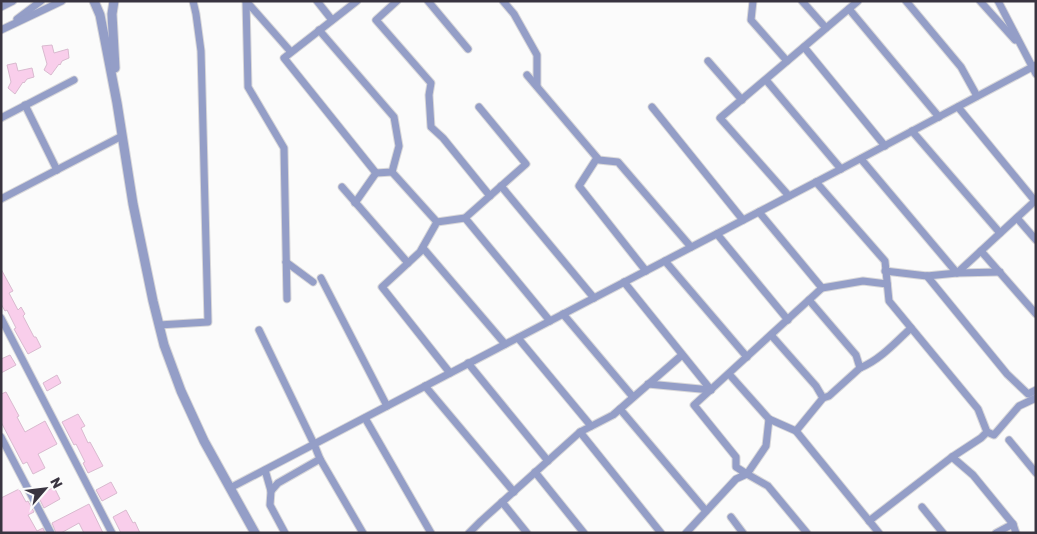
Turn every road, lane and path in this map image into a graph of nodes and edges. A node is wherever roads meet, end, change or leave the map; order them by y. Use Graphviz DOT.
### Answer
graph roads {
  1 [pos="13,1"];
  2 [pos="40,1"];
  3 [pos="62,1"];
  4 [pos="94,1"];
  5 [pos="114,1"];
  6 [pos="193,1"];
  7 [pos="246,1"];
  8 [pos="317,1"];
  9 [pos="357,1"];
  10 [pos="428,1"];
  11 [pos="503,1"];
  12 [pos="753,1"];
  13 [pos="802,1"];
  14 [pos="858,1"];
  15 [pos="906,1"];
  16 [pos="980,1"];
  17 [pos="998,1"];
  18 [pos="394,2"];
  19 [pos="1,8"];
  20 [pos="849,9"];
  21 [pos="332,20"];
  22 [pos="4,28"];
  23 [pos="826,28"];
  24 [pos="319,30"];
  25 [pos="804,47"];
  26 [pos="468,49"];
  27 [pos="1023,50"];
  28 [pos="291,52"];
  29 [pos="708,61"];
  30 [pos="787,62"];
  31 [pos="1034,66"];
  32 [pos="1036,74"];
  33 [pos="528,75"];
  34 [pos="74,80"];
  35 [pos="766,80"];
  36 [pos="536,86"];
  37 [pos="977,96"];
  38 [pos="742,100"];
  39 [pos="117,103"];
  40 [pos="25,105"];
  41 [pos="958,106"];
  42 [pos="480,107"];
  43 [pos="652,107"];
  44 [pos="939,117"];
  45 [pos="1,118"];
  46 [pos="912,131"];
  47 [pos="122,136"];
  48 [pos="885,146"];
  49 [pos="597,158"];
  50 [pos="861,159"];
  51 [pos="841,169"];
  52 [pos="57,170"];
  53 [pos="392,172"];
  54 [pos="376,173"];
  55 [pos="816,182"];
  56 [pos="501,186"];
  57 [pos="342,187"];
  58 [pos="490,196"];
  59 [pos="789,196"];
  60 [pos="2,198"];
  61 [pos="1035,200"];
  62 [pos="355,203"];
  63 [pos="759,212"];
  64 [pos="465,218"];
  65 [pos="1017,218"];
  66 [pos="743,220"];
  67 [pos="437,222"];
  68 [pos="1000,233"];
  69 [pos="717,234"];
  70 [pos="1036,240"];
  71 [pos="691,247"];
  72 [pos="423,248"];
  73 [pos="980,251"];
  74 [pos="665,261"];
  75 [pos="286,262"];
  76 [pos="408,263"];
  77 [pos="646,271"];
  78 [pos="886,271"];
  79 [pos="1000,272"];
  80 [pos="957,273"];
  81 [pos="927,276"];
  82 [pos="321,278"];
  83 [pos="313,282"];
  84 [pos="624,282"];
  85 [pos="887,284"];
  86 [pos="822,288"];
  87 [pos="594,298"];
  88 [pos="287,299"];
  89 [pos="809,300"];
  90 [pos="563,314"];
  91 [pos="1036,314"];
  92 [pos="1,318"];
  93 [pos="788,320"];
  94 [pos="550,321"];
  95 [pos="159,325"];
  96 [pos="911,328"];
  97 [pos="258,330"];
  98 [pos="771,335"];
  99 [pos="518,338"];
  100 [pos="505,344"];
  101 [pos="682,355"];
  102 [pos="747,357"];
  103 [pos="468,363"];
  104 [pos="860,368"];
  105 [pos="450,373"];
  106 [pos="729,374"];
  107 [pos="648,384"];
  108 [pos="425,386"];
  109 [pos="711,390"];
  110 [pos="1036,390"];
  111 [pos="634,397"];
  112 [pos="823,398"];
  113 [pos="1036,398"];
  114 [pos="387,406"];
  115 [pos="620,409"];
  116 [pos="364,418"];
  117 [pos="769,419"];
  118 [pos="591,426"];
  119 [pos="796,431"];
  120 [pos="580,432"];
  121 [pos="987,432"];
  122 [pos="1,437"];
  123 [pos="1009,440"];
  124 [pos="314,444"];
  125 [pos="952,457"];
  126 [pos="320,459"];
  127 [pos="548,461"];
  128 [pos="265,470"];
  129 [pos="535,472"];
  130 [pos="1036,473"];
  131 [pos="747,474"];
  132 [pos="230,488"];
  133 [pos="271,492"];
  134 [pos="514,492"];
  135 [pos="502,502"];
  136 [pos="922,507"];
  137 [pos="706,511"];
  138 [pos="731,517"];
  139 [pos="869,521"];
  140 [pos="1013,524"];
  141 [pos="51,533"];
  142 [pos="112,533"];
  143 [pos="255,533"];
  144 [pos="285,533"];
  145 [pos="363,533"];
  146 [pos="432,533"];
  147 [pos="470,533"];
  148 [pos="527,533"];
  149 [pos="584,533"];
  150 [pos="661,533"];
  151 [pos="686,533"];
  152 [pos="743,533"];
  153 [pos="807,533"];
  154 [pos="879,533"];
  155 [pos="943,533"];
  156 [pos="996,533"];
  157 [pos="1016,533"];
  1 -- 19 [label="street"];
  2 -- 22 [label="street"];
  3 -- 22 [label="street"];
  4 -- 39 [label="street"];
  5 -- 39 [label="street"];
  6 -- 95 [label="street"];
  7 -- 28 [label="street"];
  7 -- 75 [label="street"];
  8 -- 21 [label="street"];
  9 -- 21 [label="street"];
  10 -- 26 [label="street"];
  11 -- 36 [label="street"];
  12 -- 30 [label="street"];
  13 -- 23 [label="street"];
  14 -- 20 [label="street"];
  15 -- 37 [label="street"];
  16 -- 27 [label="street"];
  17 -- 27 [label="street"];
  18 -- 58 [label="street"];
  20 -- 23 [label="street"];
  20 -- 44 [label="street"];
  21 -- 24 [label="street"];
  23 -- 25 [label="street"];
  24 -- 28 [label="street"];
  24 -- 53 [label="street"];
  25 -- 30 [label="street"];
  25 -- 48 [label="street"];
  27 -- 31 [label="street"];
  28 -- 54 [label="street"];
  29 -- 38 [label="street"];
  30 -- 35 [label="street"];
  31 -- 32 [label="street"];
  31 -- 37 [label="street"];
  33 -- 36 [label="street"];
  34 -- 40 [label="street"];
  35 -- 38 [label="street"];
  35 -- 51 [label="street"];
  36 -- 49 [label="street"];
  37 -- 41 [label="street"];
  38 -- 59 [label="street"];
  39 -- 47 [label="street"];
  40 -- 45 [label="street"];
  40 -- 52 [label="street"];
  41 -- 44 [label="street"];
  41 -- 61 [label="street"];
  42 -- 56 [label="street"];
  43 -- 66 [label="street"];
  44 -- 46 [label="street"];
  46 -- 48 [label="street"];
  46 -- 68 [label="street"];
  47 -- 52 [label="street"];
  47 -- 95 [label="street"];
  48 -- 50 [label="street"];
  49 -- 71 [label="street"];
  49 -- 77 [label="street"];
  50 -- 51 [label="street"];
  50 -- 80 [label="street"];
  51 -- 55 [label="street"];
  52 -- 60 [label="street"];
  53 -- 54 [label="street"];
  53 -- 67 [label="street"];
  54 -- 62 [label="street"];
  55 -- 59 [label="street"];
  55 -- 78 [label="street"];
  56 -- 58 [label="street"];
  56 -- 87 [label="street"];
  57 -- 62 [label="street"];
  58 -- 64 [label="street"];
  59 -- 63 [label="street"];
  61 -- 65 [label="street"];
  62 -- 76 [label="street"];
  63 -- 66 [label="street"];
  63 -- 86 [label="street"];
  64 -- 67 [label="street"];
  64 -- 94 [label="street"];
  65 -- 68 [label="street"];
  65 -- 70 [label="street"];
  66 -- 69 [label="street"];
  67 -- 72 [label="street"];
  68 -- 73 [label="street"];
  69 -- 71 [label="street"];
  69 -- 93 [label="street"];
  71 -- 74 [label="street"];
  72 -- 76 [label="street"];
  72 -- 100 [label="street"];
  73 -- 79 [label="street"];
  73 -- 80 [label="street"];
  74 -- 77 [label="street"];
  74 -- 102 [label="street"];
  75 -- 83 [label="street"];
  75 -- 88 [label="street"];
  76 -- 105 [label="street"];
  77 -- 84 [label="street"];
  78 -- 81 [label="street"];
  78 -- 85 [label="street"];
  79 -- 80 [label="street"];
  79 -- 91 [label="street"];
  80 -- 81 [label="street"];
  81 -- 110 [label="street"];
  82 -- 114 [label="street"];
  84 -- 87 [label="street"];
  84 -- 101 [label="street"];
  85 -- 86 [label="street"];
  85 -- 96 [label="street"];
  86 -- 89 [label="street"];
  87 -- 90 [label="street"];
  89 -- 93 [label="street"];
  89 -- 104 [label="street"];
  90 -- 94 [label="street"];
  90 -- 111 [label="street"];
  92 -- 142 [label="street"];
  93 -- 98 [label="street"];
  94 -- 99 [label="street"];
  95 -- 132 [label="street"];
  96 -- 104 [label="street"];
  96 -- 121 [label="street"];
  97 -- 124 [label="street"];
  98 -- 102 [label="street"];
  98 -- 112 [label="street"];
  99 -- 100 [label="street"];
  99 -- 118 [label="street"];
  100 -- 103 [label="street"];
  101 -- 107 [label="street"];
  101 -- 109 [label="street"];
  102 -- 106 [label="street"];
  103 -- 105 [label="street"];
  103 -- 127 [label="street"];
  104 -- 112 [label="street"];
  105 -- 108 [label="street"];
  106 -- 109 [label="street"];
  106 -- 117 [label="street"];
  107 -- 109 [label="street"];
  107 -- 111 [label="street"];
  108 -- 114 [label="street"];
  108 -- 134 [label="street"];
  109 -- 131 [label="street"];
  111 -- 115 [label="street"];
  112 -- 119 [label="street"];
  113 -- 121 [label="street"];
  114 -- 116 [label="street"];
  115 -- 118 [label="street"];
  115 -- 137 [label="street"];
  116 -- 124 [label="street"];
  116 -- 146 [label="street"];
  117 -- 119 [label="street"];
  117 -- 131 [label="street"];
  118 -- 120 [label="street"];
  119 -- 139 [label="street"];
  120 -- 127 [label="street"];
  120 -- 150 [label="street"];
  121 -- 125 [label="street"];
  122 -- 141 [label="street"];
  123 -- 130 [label="street"];
  124 -- 126 [label="street"];
  124 -- 128 [label="street"];
  125 -- 139 [label="street"];
  125 -- 140 [label="street"];
  126 -- 133 [label="street"];
  126 -- 145 [label="street"];
  127 -- 129 [label="street"];
  128 -- 132 [label="street"];
  128 -- 133 [label="street"];
  129 -- 134 [label="street"];
  129 -- 149 [label="street"];
  131 -- 137 [label="street"];
  131 -- 153 [label="street"];
  132 -- 143 [label="street"];
  133 -- 144 [label="street"];
  134 -- 135 [label="street"];
  135 -- 147 [label="street"];
  135 -- 148 [label="street"];
  136 -- 155 [label="street"];
  137 -- 151 [label="street"];
  138 -- 152 [label="street"];
  139 -- 154 [label="street"];
  140 -- 156 [label="street"];
  140 -- 157 [label="street"];
}
